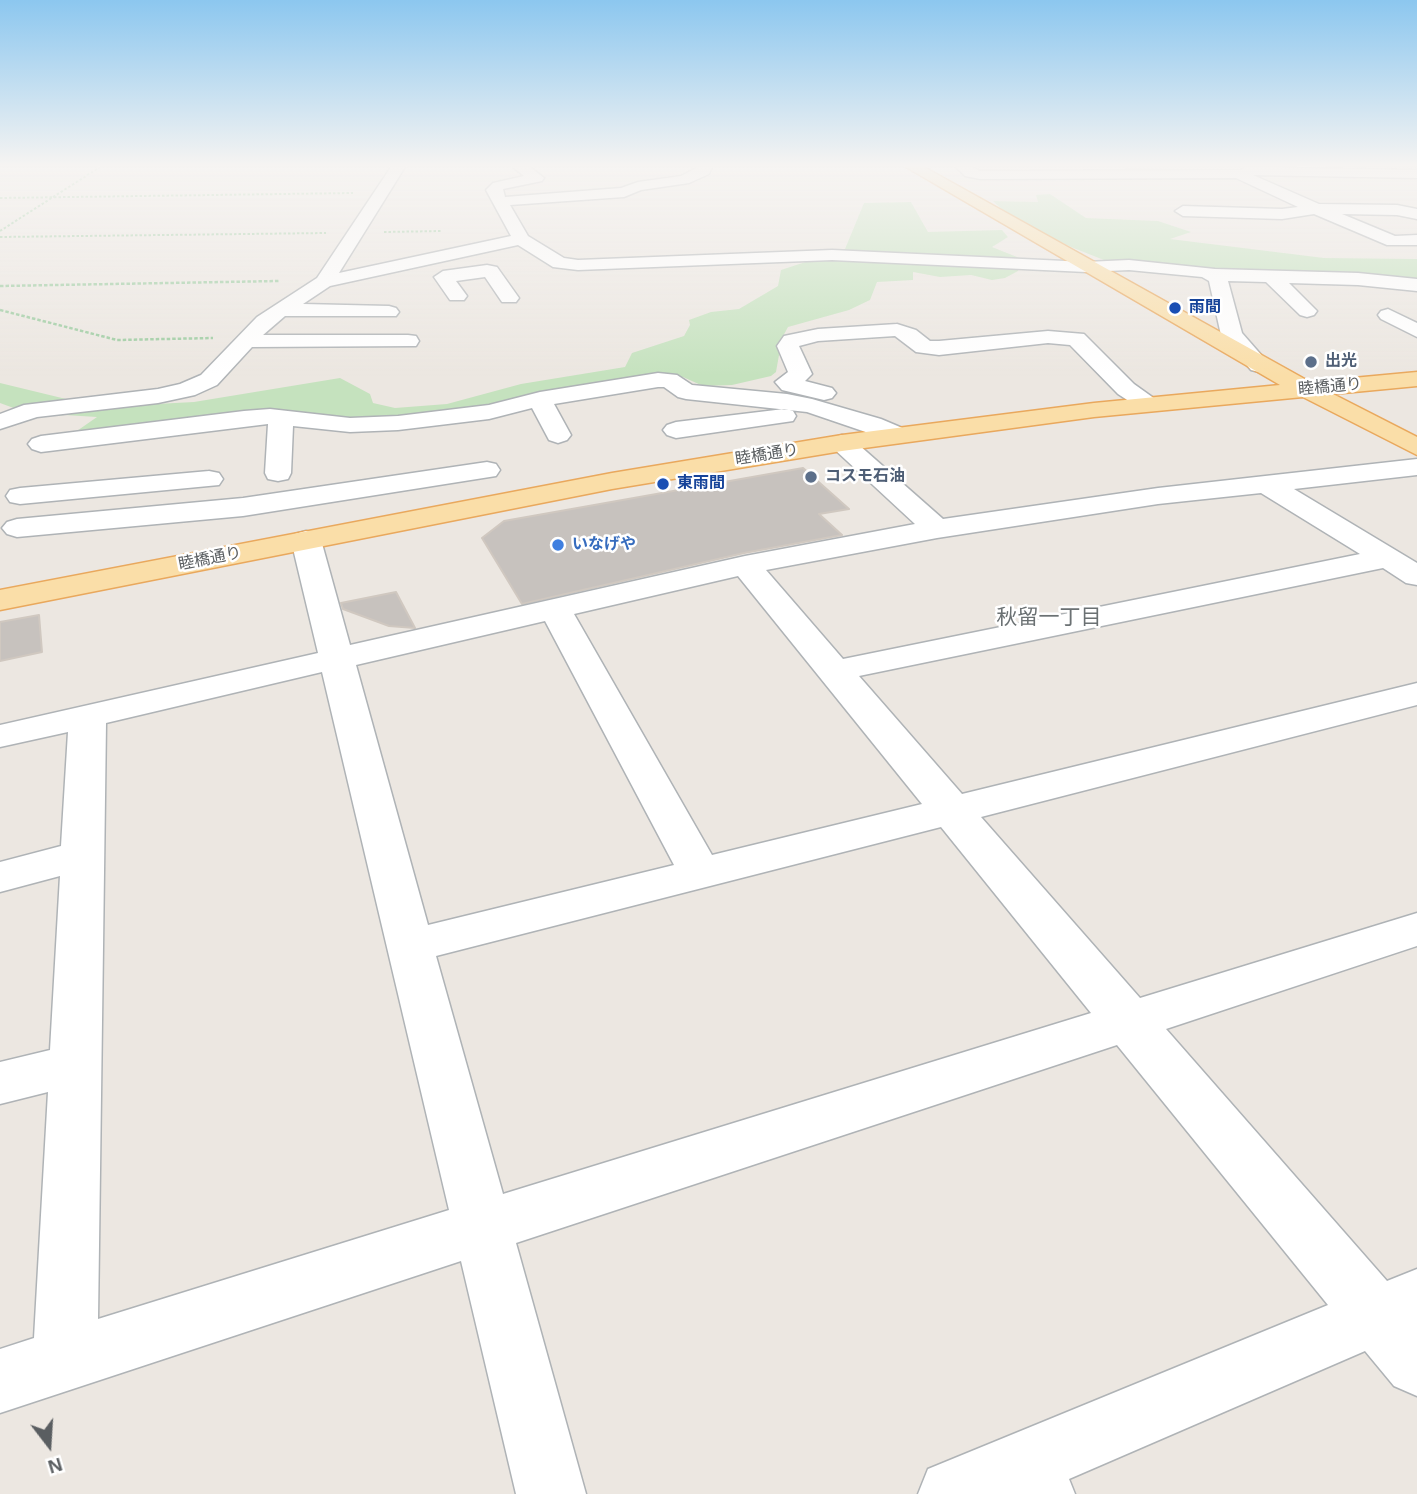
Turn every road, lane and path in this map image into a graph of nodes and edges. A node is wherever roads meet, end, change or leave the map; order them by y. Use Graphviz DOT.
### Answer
graph roads {
  1 [pos="0,237"];
  2 [pos="20,237"];
  3 [pos="351,237"];
  4 [pos="513,237"];
  5 [pos="523,237"];
  6 [pos="1034,237"];
  7 [pos="1382,237"];
  8 [pos="1417,240"];
  9 [pos="1393,241"];
  10 [pos="639,244"];
  11 [pos="496,245"];
  12 [pos="1417,253"];
  13 [pos="559,262"];
  14 [pos="632,262"];
  15 [pos="533,266"];
  16 [pos="1086,267"];
  17 [pos="490,271"];
  18 [pos="1213,275"];
  19 [pos="1273,278"];
  20 [pos="324,282"];
  21 [pos="1417,285"];
  22 [pos="0,286"];
  23 [pos="457,296"];
  24 [pos="509,298"];
  25 [pos="0,310"];
  26 [pos="282,310"];
  27 [pos="1307,311"];
  28 [pos="389,312"];
  29 [pos="1388,315"];
  30 [pos="376,329"];
  31 [pos="1417,331"];
  32 [pos="250,335"];
  33 [pos="408,341"];
  34 [pos="1259,365"];
  35 [pos="1417,379"];
  36 [pos="1304,389"];
  37 [pos="540,399"];
  38 [pos="1150,404"];
  39 [pos="828,411"];
  40 [pos="6,414"];
  41 [pos="281,417"];
  42 [pos="432,419"];
  43 [pos="872,424"];
  44 [pos="676,430"];
  45 [pos="558,435"];
  46 [pos="898,435"];
  47 [pos="442,443"];
  48 [pos="842,443"];
  49 [pos="1416,450"];
  50 [pos="39,455"];
  51 [pos="105,461"];
  52 [pos="486,470"];
  53 [pos="278,473"];
  54 [pos="209,479"];
  55 [pos="1265,483"];
  56 [pos="20,496"];
  57 [pos="12,527"];
  58 [pos="937,529"];
  59 [pos="306,540"];
  60 [pos="0,555"];
  61 [pos="1388,558"];
  62 [pos="745,565"];
  63 [pos="1417,576"];
  64 [pos="0,600"];
  65 [pos="554,607"];
  66 [pos="336,658"];
  67 [pos="834,671"];
  68 [pos="1417,694"];
  69 [pos="87,716"];
  70 [pos="0,736"];
  71 [pos="951,811"];
  72 [pos="83,855"];
  73 [pos="701,874"];
  74 [pos="0,877"];
  75 [pos="1416,930"];
  76 [pos="410,946"];
  77 [pos="1128,1021"];
  78 [pos="75,1064"];
  79 [pos="0,1083"];
  80 [pos="482,1227"];
  81 [pos="1397,1307"];
  82 [pos="65,1360"];
  83 [pos="1417,1364"];
  84 [pos="0,1381"];
  85 [pos="1031,1479"];
  86 [pos="551,1494"];
  87 [pos="953,1494"];
  1 -- 2 [label="path"];
  3 -- 20 [label="street"];
  4 -- 11 [label="street"];
  5 -- 13 [label="street"];
  6 -- 16 [label="main road"];
  7 -- 9 [label="street"];
  8 -- 9 [label="street"];
  9 -- 12 [label="street"];
  10 -- 14 [label="street"];
  11 -- 17 [label="street"];
  11 -- 20 [label="street"];
  13 -- 14 [label="street"];
  13 -- 15 [label="street"];
  14 -- 16 [label="street"];
  16 -- 18 [label="street"];
  16 -- 34 [label="main road"];
  17 -- 23 [label="street"];
  17 -- 24 [label="street"];
  18 -- 19 [label="street"];
  18 -- 34 [label="street"];
  19 -- 21 [label="street"];
  19 -- 27 [label="street"];
  20 -- 22 [label="path"];
  20 -- 26 [label="street"];
  25 -- 32 [label="path"];
  26 -- 28 [label="street"];
  26 -- 32 [label="street"];
  29 -- 31 [label="street"];
  30 -- 32 [label="street"];
  32 -- 33 [label="street"];
  32 -- 40 [label="street"];
  34 -- 36 [label="main road"];
  35 -- 36 [label="main road, 睦橋通り"];
  36 -- 38 [label="main road, 睦橋通り"];
  36 -- 49 [label="main road"];
  37 -- 39 [label="street"];
  37 -- 42 [label="street"];
  37 -- 45 [label="street"];
  38 -- 43 [label="street"];
  38 -- 46 [label="main road, 睦橋通り"];
  39 -- 43 [label="street"];
  39 -- 44 [label="street"];
  40 -- 50 [label="street"];
  41 -- 42 [label="street"];
  41 -- 50 [label="street"];
  41 -- 53 [label="street"];
  42 -- 47 [label="street"];
  43 -- 46 [label="street"];
  46 -- 48 [label="main road, 睦橋通り"];
  48 -- 58 [label="street"];
  48 -- 59 [label="main road, 睦橋通り"];
  49 -- 55 [label="street"];
  50 -- 51 [label="street"];
  50 -- 56 [label="street"];
  52 -- 57 [label="street"];
  54 -- 56 [label="street"];
  55 -- 58 [label="street"];
  55 -- 61 [label="street"];
  56 -- 57 [label="street"];
  57 -- 60 [label="street"];
  58 -- 62 [label="street"];
  59 -- 64 [label="main road, 睦橋通り"];
  59 -- 66 [label="street"];
  61 -- 63 [label="street"];
  61 -- 67 [label="street"];
  62 -- 65 [label="street"];
  62 -- 67 [label="street"];
  65 -- 66 [label="street"];
  65 -- 73 [label="street"];
  66 -- 69 [label="street"];
  66 -- 76 [label="street"];
  67 -- 71 [label="street"];
  68 -- 71 [label="street"];
  69 -- 70 [label="street"];
  69 -- 72 [label="street"];
  71 -- 73 [label="street"];
  71 -- 77 [label="street"];
  72 -- 74 [label="street"];
  72 -- 78 [label="street"];
  73 -- 76 [label="street"];
  75 -- 77 [label="street"];
  76 -- 80 [label="street"];
  77 -- 80 [label="street"];
  77 -- 81 [label="street"];
  78 -- 79 [label="street"];
  78 -- 82 [label="street"];
  80 -- 82 [label="street"];
  80 -- 86 [label="street"];
  81 -- 83 [label="street"];
  81 -- 85 [label="street"];
  82 -- 84 [label="street"];
  85 -- 87 [label="street"];
}
